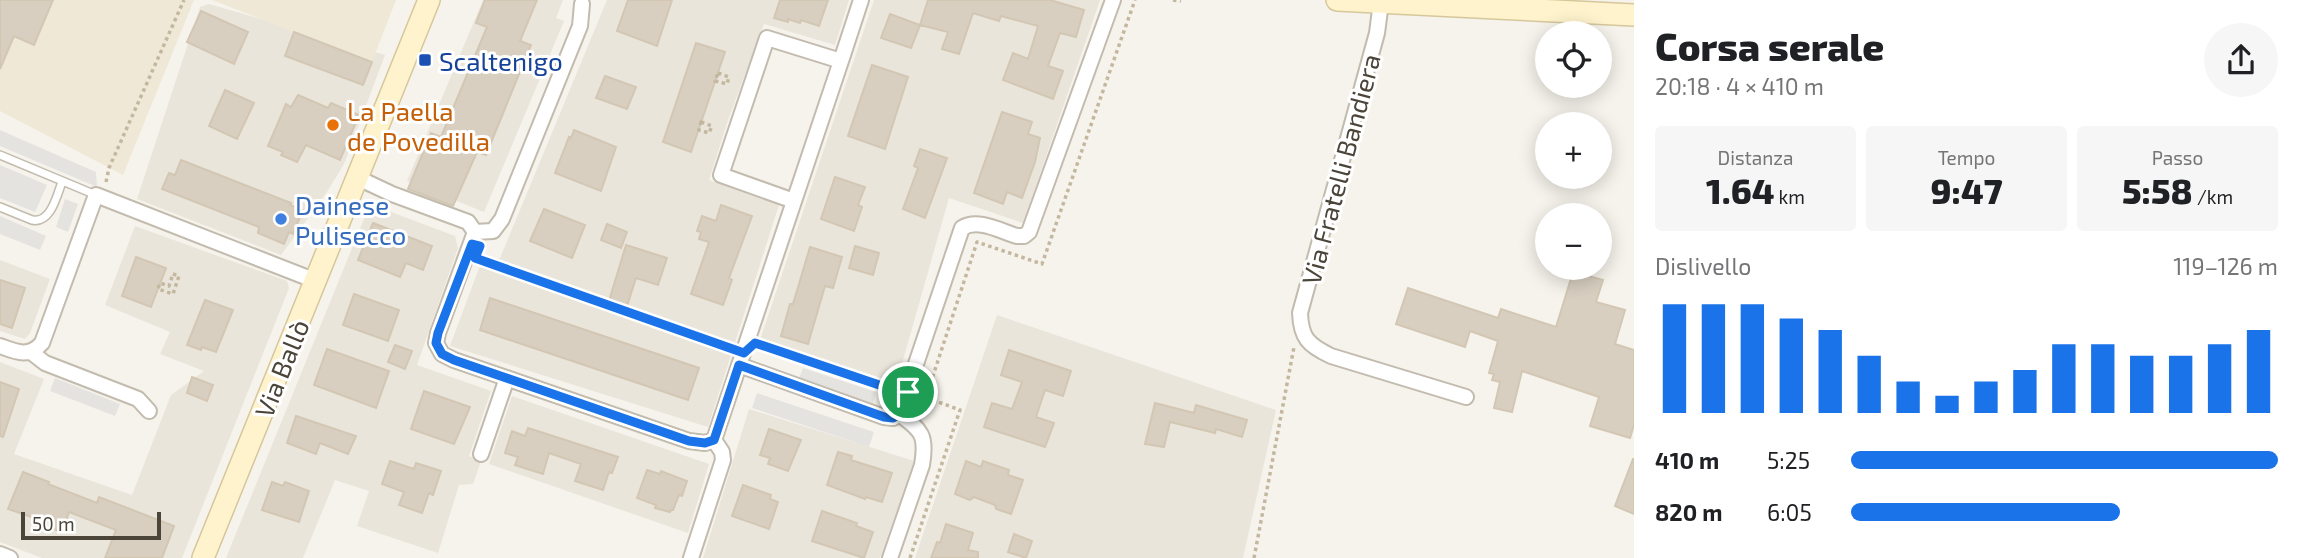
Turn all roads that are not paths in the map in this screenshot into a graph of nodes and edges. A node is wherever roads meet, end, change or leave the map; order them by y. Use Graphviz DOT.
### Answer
graph roads {
  1 [pos="429,0"];
  2 [pos="861,0"];
  3 [pos="1113,0"];
  4 [pos="1337,0"];
  5 [pos="1381,2"];
  6 [pos="582,4"];
  7 [pos="1634,15"];
  8 [pos="841,61"];
  9 [pos="0,155"];
  10 [pos="358,178"];
  11 [pos="62,182"];
  12 [pos="99,197"];
  13 [pos="794,201"];
  14 [pos="0,207"];
  15 [pos="474,238"];
  16 [pos="317,281"];
  17 [pos="0,346"];
  18 [pos="31,352"];
  19 [pos="742,359"];
  20 [pos="506,378"];
  21 [pos="1466,397"];
  22 [pos="149,411"];
  23 [pos="899,414"];
  24 [pos="714,440"];
  25 [pos="481,454"];
  26 [pos="0,554"];
  27 [pos="10,558"];
  28 [pos="203,558"];
  29 [pos="691,558"];
  30 [pos="890,558"];
  1 -- 10 [label="main road, Via Ballò"];
  2 -- 8 [label="street"];
  3 -- 23 [label="street"];
  4 -- 5 [label="main road"];
  5 -- 7 [label="main road"];
  5 -- 21 [label="street, Via Fratelli Bandiera"];
  6 -- 15 [label="street"];
  8 -- 13 [label="street"];
  8 -- 13 [label="street"];
  9 -- 11 [label="lane"];
  10 -- 15 [label="street"];
  10 -- 16 [label="main road, Via Ballò"];
  11 -- 12 [label="lane"];
  11 -- 14 [label="lane"];
  12 -- 16 [label="street"];
  12 -- 18 [label="street"];
  13 -- 19 [label="street"];
  15 -- 20 [label="street"];
  16 -- 28 [label="main road, Via Ballò"];
  17 -- 18 [label="street"];
  18 -- 22 [label="street"];
  19 -- 23 [label="street"];
  19 -- 24 [label="street"];
  20 -- 24 [label="street"];
  20 -- 25 [label="street"];
  23 -- 30 [label="street"];
  24 -- 29 [label="street"];
  26 -- 27 [label="street"];
}
